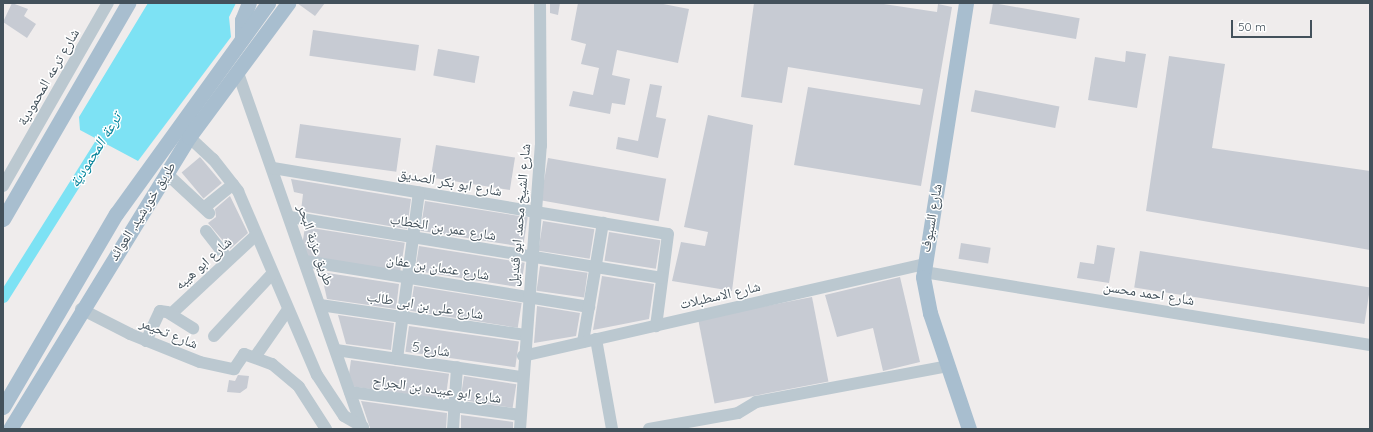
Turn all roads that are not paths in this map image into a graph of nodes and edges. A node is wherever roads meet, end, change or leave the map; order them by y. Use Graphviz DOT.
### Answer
graph roads {
  1 [pos="108,3"];
  2 [pos="128,3"];
  3 [pos="249,3"];
  4 [pos="268,3"];
  5 [pos="288,3"];
  6 [pos="540,3"];
  7 [pos="966,3"];
  8 [pos="242,39"];
  9 [pos="238,73"];
  10 [pos="189,137"];
  11 [pos="273,168"];
  12 [pos="166,173"];
  13 [pos="233,184"];
  14 [pos="3,186"];
  15 [pos="420,192"];
  16 [pos="534,212"];
  17 [pos="5,215"];
  18 [pos="290,217"];
  19 [pos="603,224"];
  20 [pos="206,232"];
  21 [pos="256,235"];
  22 [pos="413,237"];
  23 [pos="530,257"];
  24 [pos="228,259"];
  25 [pos="305,261"];
  26 [pos="596,267"];
  27 [pos="924,268"];
  28 [pos="272,274"];
  29 [pos="408,278"];
  30 [pos="662,278"];
  31 [pos="527,297"];
  32 [pos="320,304"];
  33 [pos="589,307"];
  34 [pos="81,309"];
  35 [pos="287,311"];
  36 [pos="171,314"];
  37 [pos="403,317"];
  38 [pos="656,326"];
  39 [pos="193,328"];
  40 [pos="525,335"];
  41 [pos="214,336"];
  42 [pos="596,339"];
  43 [pos="146,341"];
  44 [pos="583,342"];
  45 [pos="1370,345"];
  46 [pos="336,350"];
  47 [pos="523,356"];
  48 [pos="255,357"];
  49 [pos="397,359"];
  50 [pos="948,366"];
  51 [pos="457,367"];
  52 [pos="522,376"];
  53 [pos="350,392"];
  54 [pos="455,406"];
  55 [pos="3,407"];
  56 [pos="520,415"];
  57 [pos="361,428"];
  58 [pos="10,429"];
  59 [pos="326,429"];
  60 [pos="453,429"];
  61 [pos="520,429"];
  62 [pos="612,429"];
  63 [pos="650,429"];
  64 [pos="969,429"];
  1 -- 14 [label="street, شارع ترعه المحمودية"];
  2 -- 17 [label="main road"];
  3 -- 8 [label="main road"];
  4 -- 8 [label="main road, طريق خورشيد, العوائد"];
  5 -- 9 [label="main road, طريق خورشيد, العوائد"];
  6 -- 16 [label="street, شارع الشيخ محمد ابو قنديل"];
  7 -- 27 [label="main road, شارع السيوف"];
  8 -- 55 [label="main road, طريق خورشيد, العوائد"];
  9 -- 10 [label="main road, طريق خورشيد, العوائد"];
  9 -- 11 [label="street, طريق عزبة البحر"];
  10 -- 12 [label="main road, طريق خورشيد, العوائد"];
  10 -- 13 [label="street, طريق عزبة البحر"];
  11 -- 15 [label="street, شارع ابو بكر الصديق"];
  11 -- 18 [label="street, طريق عزبة البحر"];
  12 -- 13 [label="street"];
  12 -- 34 [label="main road, طريق خورشيد, العوائد"];
  13 -- 21 [label="street, طريق عزبة البحر"];
  15 -- 16 [label="street, شارع ابو بكر الصديق"];
  15 -- 22 [label="street"];
  16 -- 19 [label="street, شارع ابو بكر الصديق"];
  16 -- 23 [label="street, شارع الشيخ محمد ابو قنديل"];
  18 -- 22 [label="street, شارع عمر بن الخطاب"];
  18 -- 25 [label="street, طريق عزبة البحر"];
  19 -- 26 [label="street"];
  19 -- 30 [label="street, شارع ابو بكر الصديق"];
  20 -- 24 [label="street"];
  21 -- 24 [label="street, شارع ابو هيبه"];
  21 -- 28 [label="street, طريق عزبة البحر"];
  22 -- 23 [label="street, شارع عمر بن الخطاب"];
  22 -- 29 [label="street"];
  23 -- 26 [label="street, شارع عمر بن الخطاب"];
  23 -- 31 [label="street, شارع الشيخ محمد ابو قنديل"];
  24 -- 36 [label="street, شارع ابو هيبه"];
  25 -- 29 [label="street, شارع عثمان بن عفان"];
  25 -- 32 [label="street, طريق عزبة البحر"];
  26 -- 30 [label="street, شارع عمر بن الخطاب"];
  26 -- 33 [label="street"];
  27 -- 38 [label="street, شارع الاسطبلات"];
  27 -- 45 [label="street, شارع احمد محسن"];
  27 -- 50 [label="main road, شارع السيوف"];
  28 -- 35 [label="street, طريق عزبة البحر"];
  28 -- 41 [label="street"];
  29 -- 31 [label="street, شارع عثمان بن عفان"];
  29 -- 37 [label="street"];
  30 -- 38 [label="street"];
  31 -- 33 [label="street, شارع عثمان بن عفان"];
  31 -- 40 [label="street, شارع الشيخ محمد ابو قنديل"];
  32 -- 37 [label="street, شارع على بن ابى طالب"];
  32 -- 46 [label="street, طريق عزبة البحر"];
  33 -- 44 [label="street"];
  34 -- 43 [label="street, شارع تحيمر"];
  34 -- 58 [label="main road, طريق خورشيد, العوائد"];
  35 -- 48 [label="street"];
  35 -- 57 [label="street, طريق عزبة البحر"];
  36 -- 39 [label="street"];
  36 -- 43 [label="street"];
  37 -- 40 [label="street, شارع على بن ابى طالب"];
  37 -- 49 [label="street"];
  38 -- 42 [label="street, شارع الاسطبلات"];
  40 -- 47 [label="street, شارع الشيخ محمد ابو قنديل"];
  42 -- 44 [label="street, شارع الاسطبلات"];
  42 -- 62 [label="street"];
  43 -- 48 [label="street, شارع تحيمر"];
  44 -- 47 [label="street, شارع الاسطبلات"];
  46 -- 49 [label="street, شارع 5"];
  46 -- 53 [label="street, طريق عزبة البحر"];
  47 -- 52 [label="street, شارع الشيخ محمد ابو قنديل"];
  48 -- 59 [label="street"];
  49 -- 51 [label="street, شارع 5"];
  50 -- 63 [label="street"];
  50 -- 64 [label="main road, شارع السيوف"];
  51 -- 52 [label="street, شارع 5"];
  51 -- 54 [label="street"];
  52 -- 56 [label="street, شارع الشيخ محمد ابو قنديل"];
  53 -- 54 [label="street, شارع ابو عبيده بن الجراح"];
  53 -- 57 [label="street, طريق عزبة البحر"];
  54 -- 56 [label="street, شارع ابو عبيده بن الجراح"];
  54 -- 60 [label="street"];
  56 -- 61 [label="street, شارع الشيخ محمد ابو قنديل"];
}
